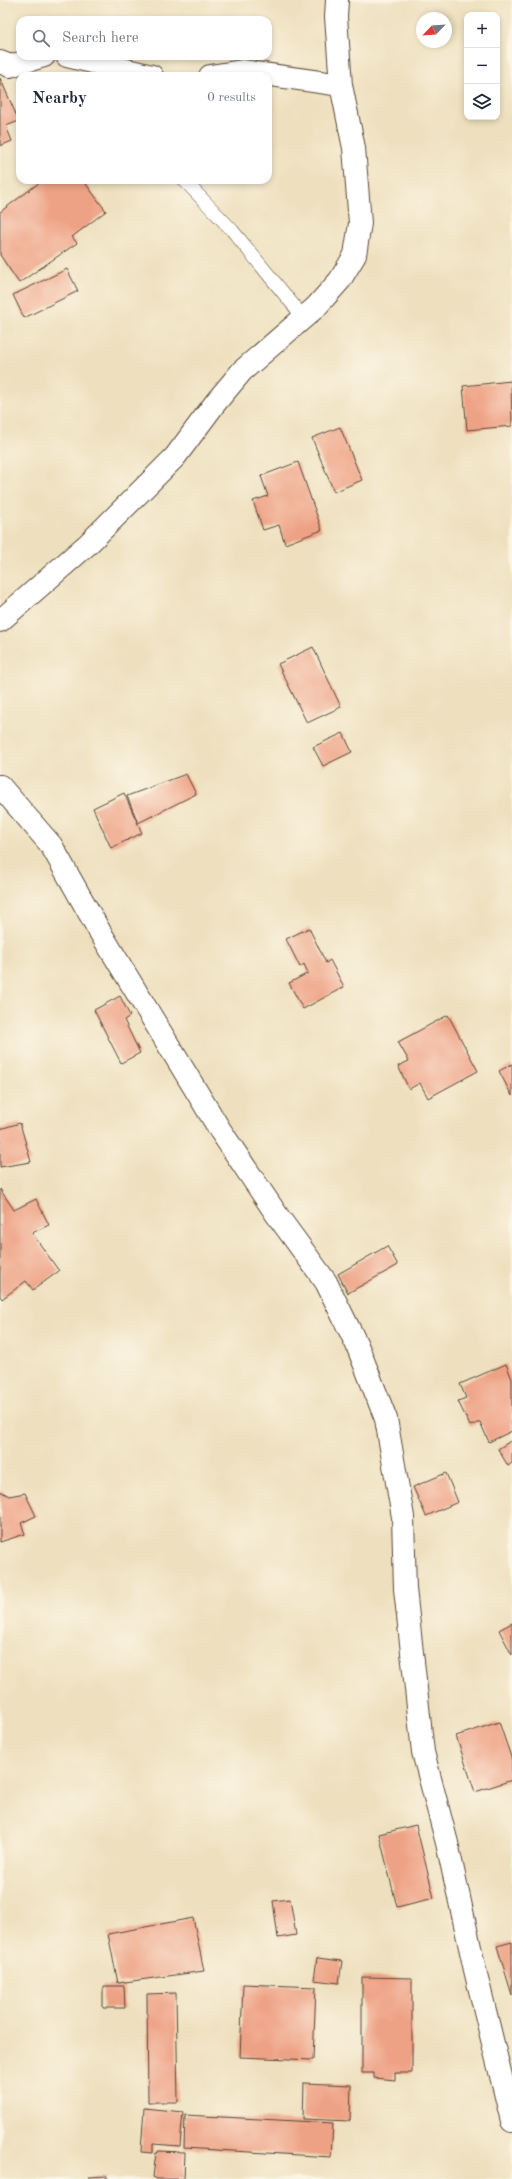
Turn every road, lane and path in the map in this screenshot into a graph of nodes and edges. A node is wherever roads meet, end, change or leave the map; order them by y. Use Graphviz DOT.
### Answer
graph roads {
  1 [pos="337,0"];
  2 [pos="30,60"];
  3 [pos="84,60"];
  4 [pos="0,62"];
  5 [pos="135,72"];
  6 [pos="272,76"];
  7 [pos="340,85"];
  8 [pos="188,184"];
  9 [pos="303,317"];
  10 [pos="0,621"];
  11 [pos="0,786"];
  12 [pos="512,2121"];
  1 -- 7 [label="street"];
  2 -- 4 [label="street"];
  3 -- 5 [label="street"];
  6 -- 7 [label="street"];
  7 -- 9 [label="street"];
  8 -- 9 [label="lane"];
  9 -- 10 [label="street"];
  11 -- 12 [label="street"];
}
